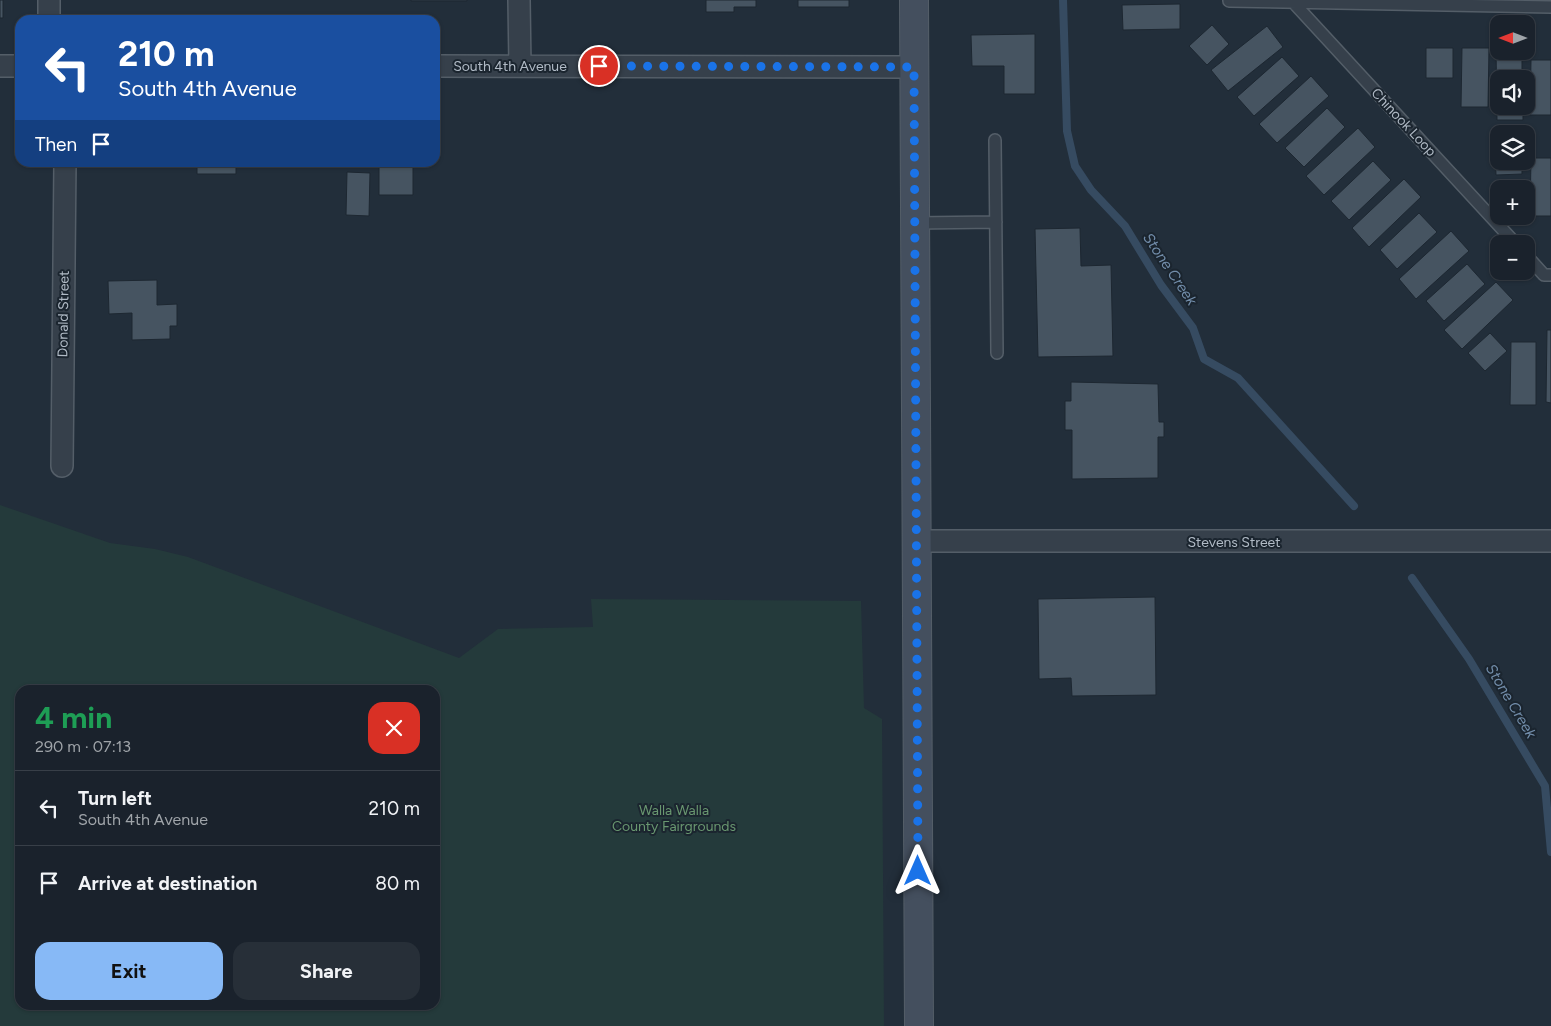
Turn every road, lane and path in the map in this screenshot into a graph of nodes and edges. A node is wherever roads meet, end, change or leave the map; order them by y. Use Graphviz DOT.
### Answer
graph roads {
  1 [pos="49,0"];
  2 [pos="519,0"];
  3 [pos="914,0"];
  4 [pos="1229,1"];
  5 [pos="1292,1"];
  6 [pos="1551,7"];
  7 [pos="49,15"];
  8 [pos="0,66"];
  9 [pos="15,66"];
  10 [pos="440,66"];
  11 [pos="520,66"];
  12 [pos="914,67"];
  13 [pos="995,140"];
  14 [pos="65,167"];
  15 [pos="996,222"];
  16 [pos="915,223"];
  17 [pos="1508,235"];
  18 [pos="1535,265"];
  19 [pos="1551,275"];
  20 [pos="997,353"];
  21 [pos="62,466"];
  22 [pos="917,541"];
  23 [pos="1551,541"];
  24 [pos="919,1026"];
  1 -- 7 [label="street"];
  2 -- 11 [label="street"];
  3 -- 12 [label="main road"];
  4 -- 5 [label="lane"];
  5 -- 6 [label="lane"];
  5 -- 17 [label="lane, Chinook Loop"];
  8 -- 9 [label="street"];
  10 -- 11 [label="street, South 4th Avenue"];
  11 -- 12 [label="street, South 4th Avenue"];
  12 -- 16 [label="main road"];
  13 -- 15 [label="lane"];
  14 -- 21 [label="street, Donald Street"];
  15 -- 16 [label="lane"];
  15 -- 20 [label="lane"];
  16 -- 22 [label="main road"];
  18 -- 19 [label="lane"];
  22 -- 23 [label="street, Stevens Street"];
  22 -- 24 [label="main road"];
}
